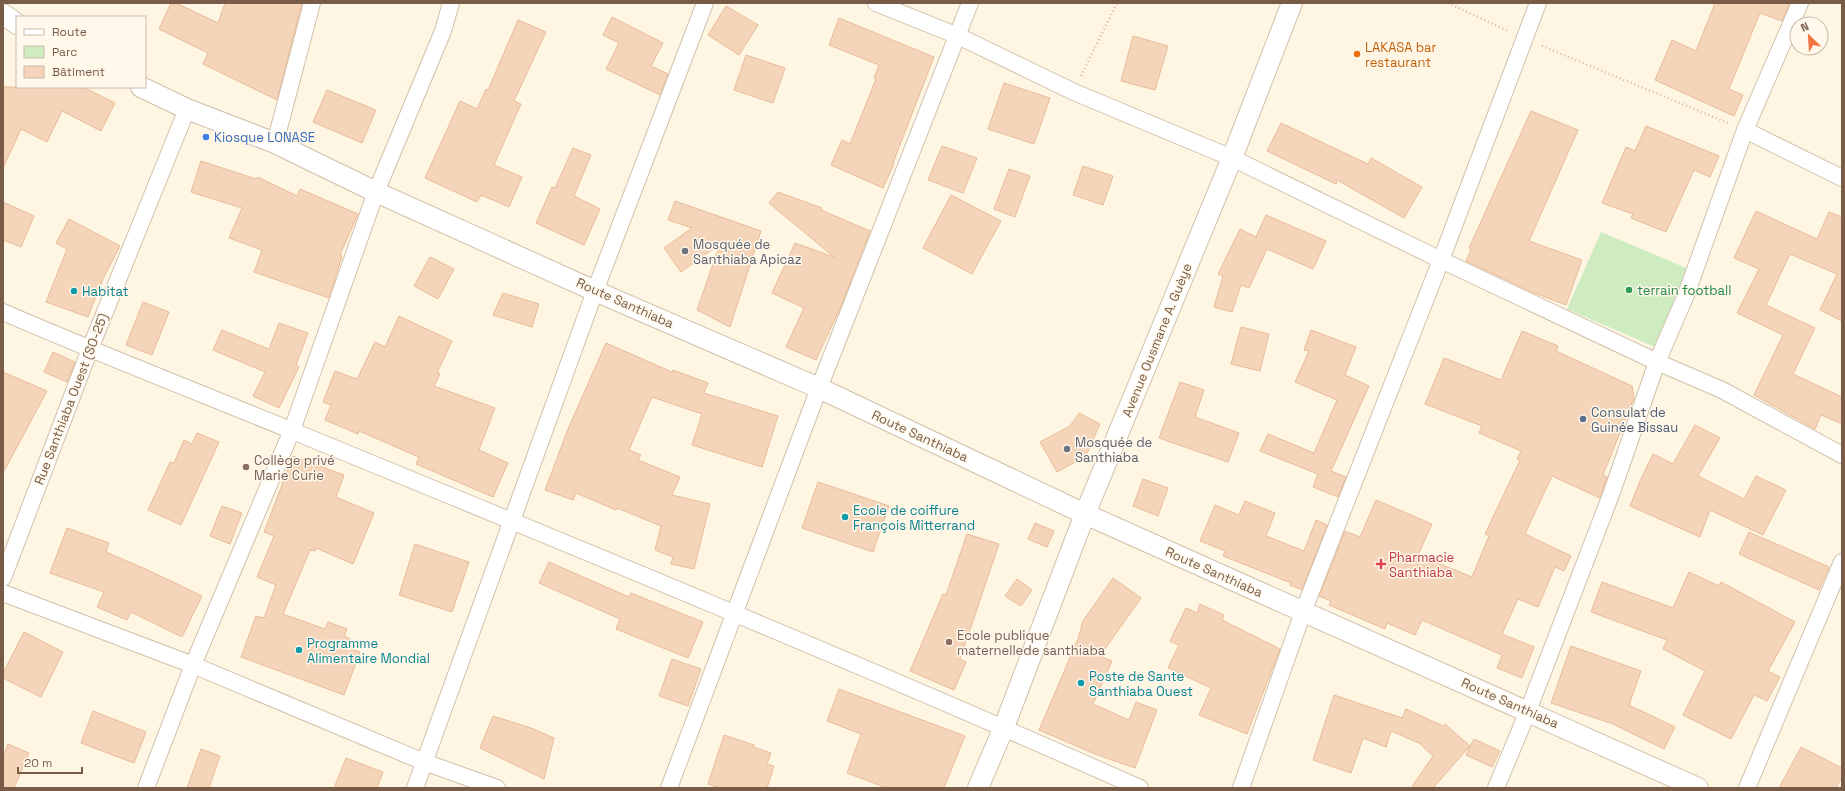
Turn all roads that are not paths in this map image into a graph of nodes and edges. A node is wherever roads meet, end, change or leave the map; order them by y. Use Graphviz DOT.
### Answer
graph roads {
  1 [pos="312,3"];
  2 [pos="451,3"];
  3 [pos="705,3"];
  4 [pos="876,3"];
  5 [pos="970,3"];
  6 [pos="1292,3"];
  7 [pos="1538,3"];
  8 [pos="1800,3"];
  9 [pos="3,14"];
  10 [pos="16,23"];
  11 [pos="3,29"];
  12 [pos="16,32"];
  13 [pos="958,36"];
  14 [pos="143,88"];
  15 [pos="186,109"];
  16 [pos="1745,130"];
  17 [pos="274,143"];
  18 [pos="1232,158"];
  19 [pos="1842,178"];
  20 [pos="376,192"];
  21 [pos="1441,260"];
  22 [pos="596,291"];
  23 [pos="3,312"];
  24 [pos="90,349"];
  25 [pos="1657,362"];
  26 [pos="820,388"];
  27 [pos="292,430"];
  28 [pos="1842,455"];
  29 [pos="1085,514"];
  30 [pos="512,522"];
  31 [pos="1842,562"];
  32 [pos="3,578"];
  33 [pos="3,594"];
  34 [pos="1303,612"];
  35 [pos="734,613"];
  36 [pos="193,665"];
  37 [pos="1528,711"];
  38 [pos="1004,727"];
  39 [pos="424,762"];
  40 [pos="146,788"];
  41 [pos="415,788"];
  42 [pos="497,788"];
  43 [pos="669,788"];
  44 [pos="978,788"];
  45 [pos="1140,788"];
  46 [pos="1241,788"];
  47 [pos="1496,788"];
  48 [pos="1698,788"];
  49 [pos="1747,788"];
  1 -- 17 [label="street"];
  2 -- 20 [label="street"];
  3 -- 22 [label="street"];
  4 -- 13 [label="street"];
  5 -- 13 [label="street"];
  6 -- 18 [label="street, Avenue Ousmane A. Guèye"];
  7 -- 21 [label="street"];
  8 -- 16 [label="street"];
  9 -- 10 [label="street"];
  11 -- 12 [label="street"];
  13 -- 18 [label="street"];
  13 -- 26 [label="street"];
  14 -- 15 [label="street, Route Santhiaba"];
  15 -- 17 [label="street, Route Santhiaba"];
  15 -- 24 [label="street, Rue Santhiaba Ouest (SO-25)"];
  16 -- 19 [label="street"];
  16 -- 25 [label="street"];
  17 -- 20 [label="street, Route Santhiaba"];
  18 -- 21 [label="street"];
  18 -- 29 [label="street, Avenue Ousmane A. Guèye"];
  20 -- 22 [label="street, Route Santhiaba"];
  20 -- 27 [label="street"];
  21 -- 25 [label="street"];
  21 -- 34 [label="street"];
  22 -- 26 [label="street, Route Santhiaba"];
  22 -- 30 [label="street"];
  23 -- 24 [label="street"];
  24 -- 27 [label="street"];
  24 -- 32 [label="street, Rue Santhiaba Ouest (SO-25)"];
  25 -- 28 [label="street"];
  25 -- 37 [label="street"];
  26 -- 29 [label="street, Route Santhiaba"];
  26 -- 35 [label="street"];
  27 -- 30 [label="street"];
  27 -- 36 [label="street"];
  29 -- 34 [label="street, Route Santhiaba"];
  29 -- 38 [label="street, Avenue Ousmane A. Guèye"];
  30 -- 35 [label="street"];
  30 -- 39 [label="street"];
  31 -- 49 [label="street"];
  33 -- 36 [label="street"];
  34 -- 37 [label="street, Route Santhiaba"];
  34 -- 46 [label="street"];
  35 -- 38 [label="street"];
  35 -- 43 [label="street"];
  36 -- 39 [label="street"];
  36 -- 40 [label="street"];
  37 -- 47 [label="street"];
  37 -- 48 [label="street, Route Santhiaba"];
  38 -- 44 [label="street, Avenue Ousmane A. Guèye"];
  38 -- 45 [label="street"];
  39 -- 41 [label="street"];
  39 -- 42 [label="street"];
}
